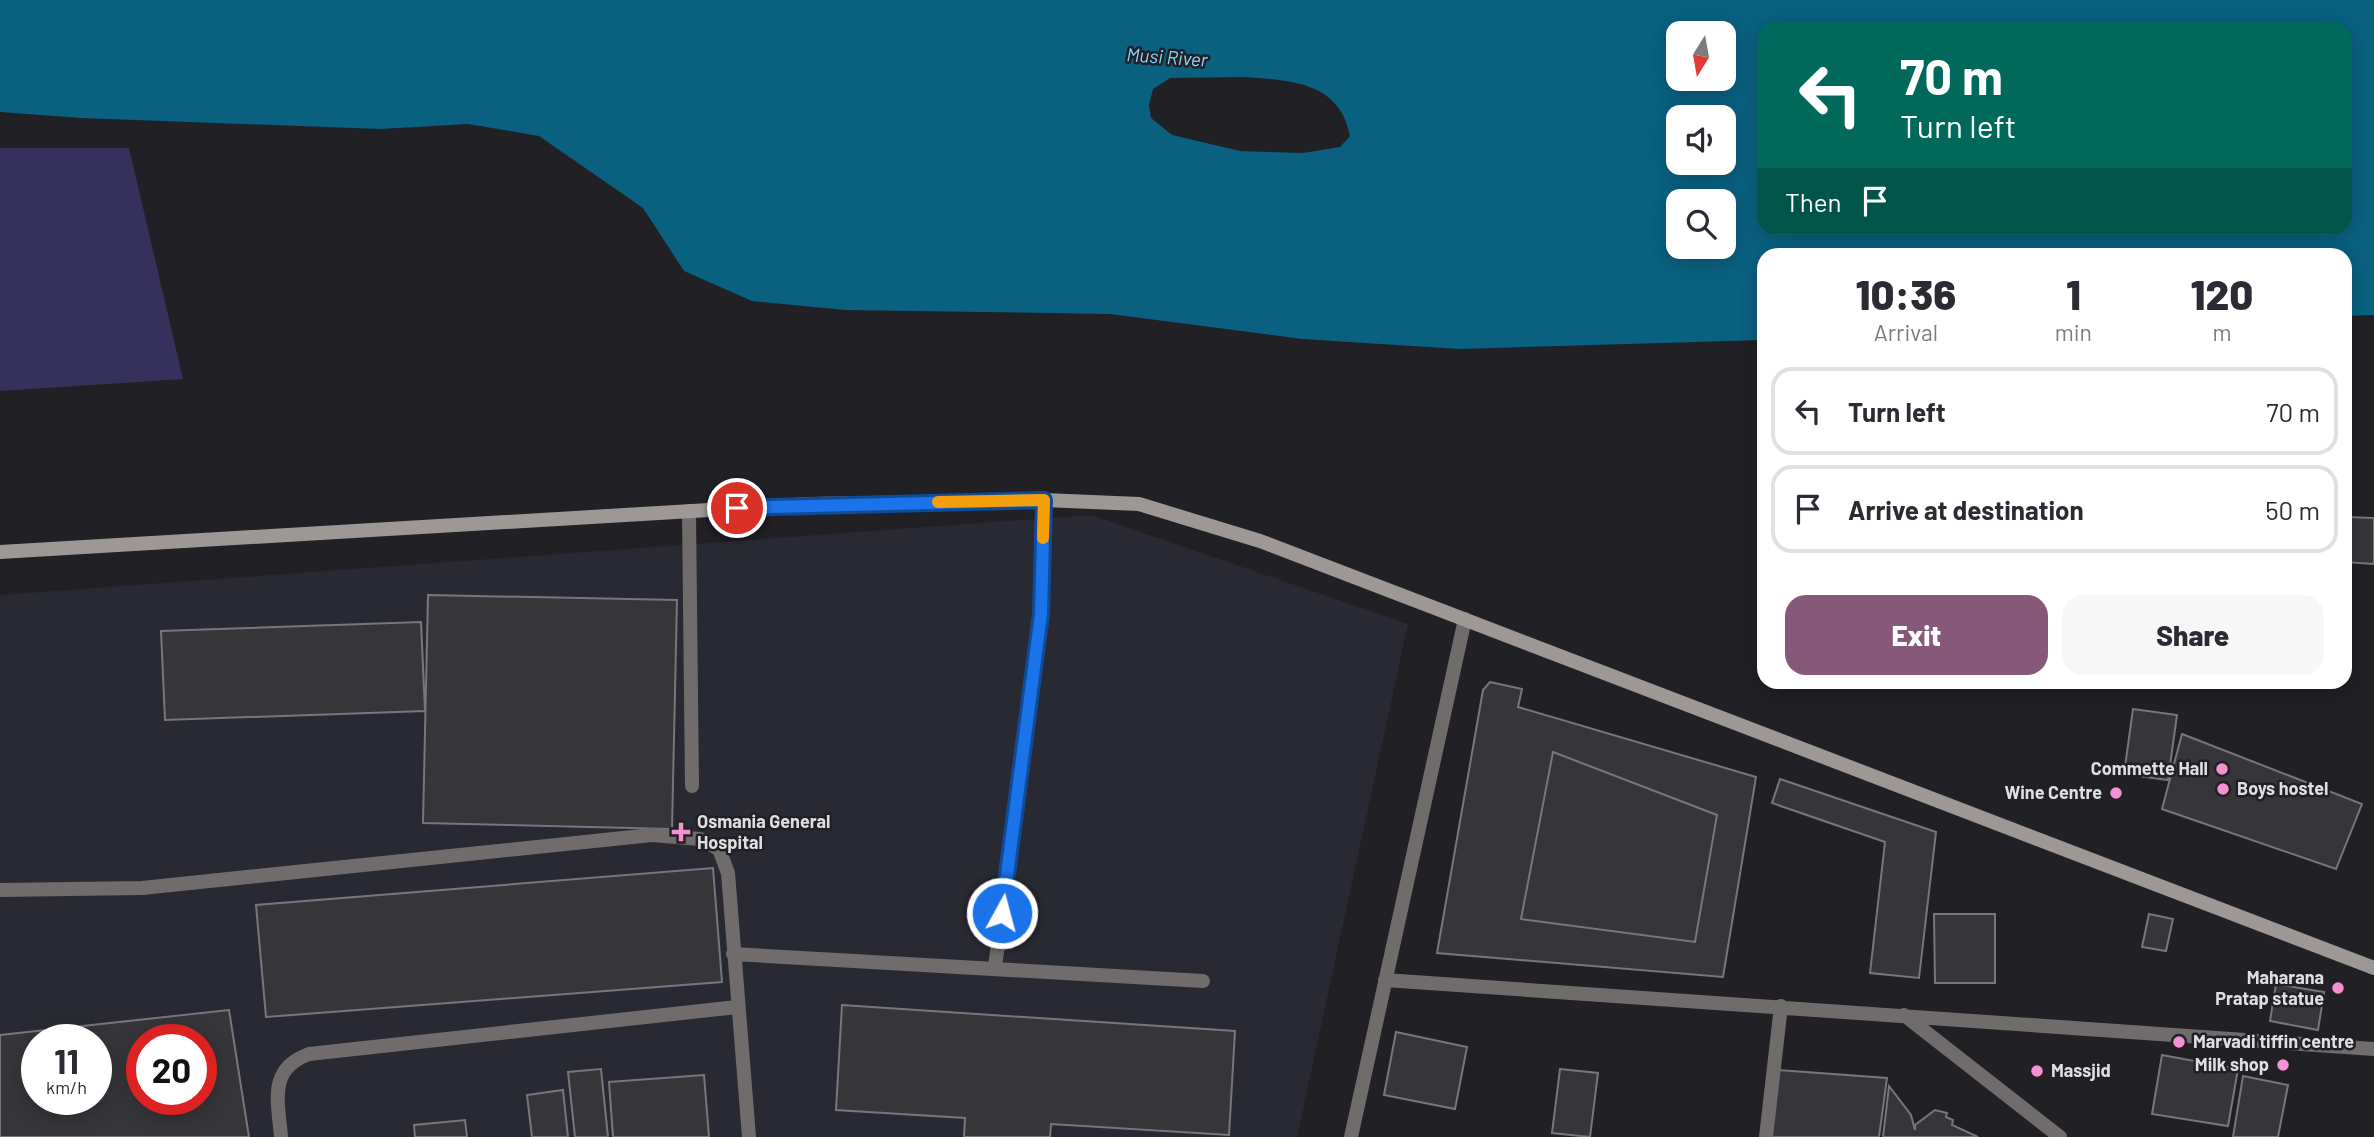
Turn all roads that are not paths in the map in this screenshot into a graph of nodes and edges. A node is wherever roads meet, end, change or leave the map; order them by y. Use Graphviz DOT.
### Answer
graph roads {
  1 [pos="1044,500"];
  2 [pos="689,511"];
  3 [pos="0,552"];
  4 [pos="1465,619"];
  5 [pos="692,786"];
  6 [pos="0,890"];
  7 [pos="733,954"];
  8 [pos="995,967"];
  9 [pos="2374,968"];
  10 [pos="1385,980"];
  11 [pos="1203,981"];
  12 [pos="1781,1006"];
  13 [pos="737,1007"];
  14 [pos="1903,1014"];
  15 [pos="2374,1049"];
  16 [pos="281,1137"];
  17 [pos="749,1137"];
  18 [pos="1351,1137"];
  19 [pos="1766,1137"];
  20 [pos="2060,1137"];
  1 -- 2 [label="main road"];
  1 -- 4 [label="main road"];
  1 -- 8 [label="street"];
  2 -- 3 [label="main road"];
  2 -- 5 [label="street"];
  4 -- 9 [label="main road"];
  4 -- 10 [label="street"];
  6 -- 7 [label="street"];
  7 -- 8 [label="street"];
  7 -- 13 [label="street"];
  8 -- 11 [label="street"];
  10 -- 12 [label="street"];
  10 -- 18 [label="street"];
  12 -- 14 [label="street"];
  12 -- 19 [label="street"];
  13 -- 16 [label="street"];
  13 -- 17 [label="street"];
  14 -- 15 [label="street"];
  14 -- 20 [label="street"];
}
